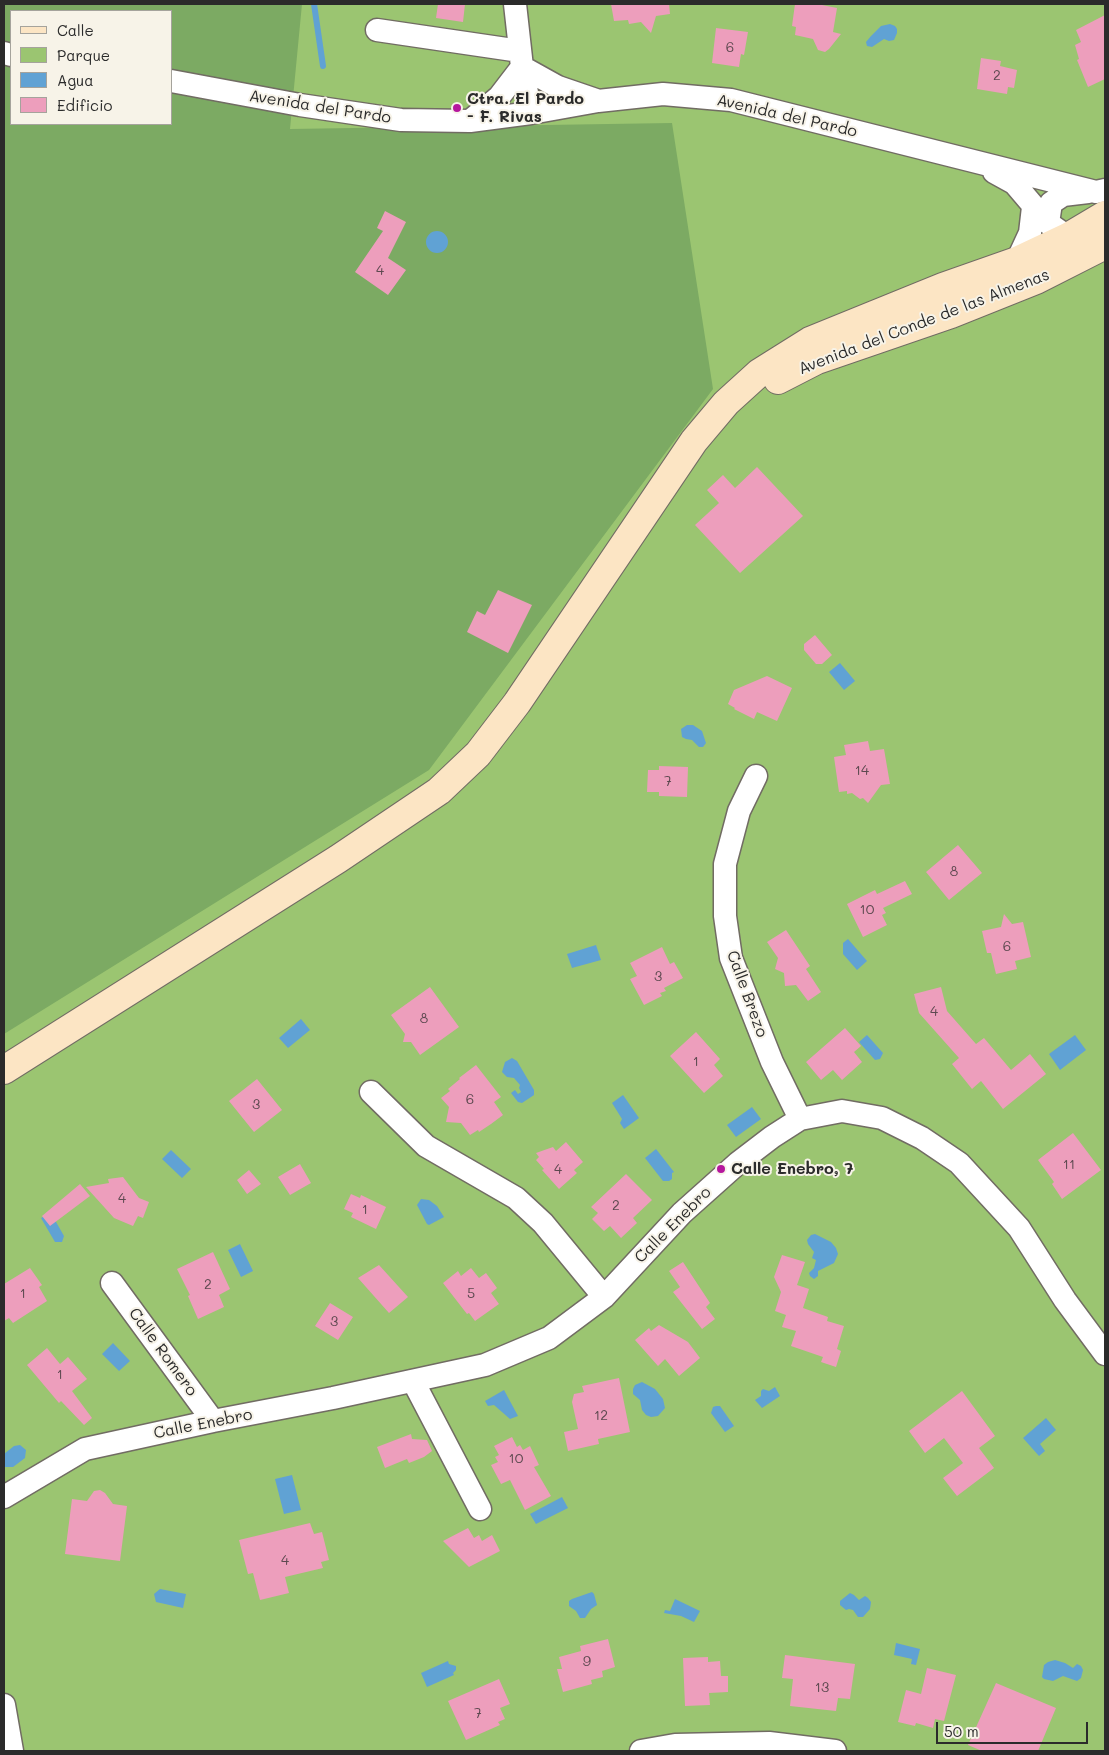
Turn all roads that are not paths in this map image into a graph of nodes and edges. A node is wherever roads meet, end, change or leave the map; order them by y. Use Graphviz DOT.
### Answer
graph roads {
  1 [pos="515,4"];
  2 [pos="377,30"];
  3 [pos="521,59"];
  4 [pos="172,81"];
  5 [pos="598,101"];
  6 [pos="531,113"];
  7 [pos="470,121"];
  8 [pos="973,161"];
  9 [pos="1102,199"];
  10 [pos="1049,222"];
  11 [pos="1105,232"];
  12 [pos="1105,245"];
  13 [pos="1017,261"];
  14 [pos="694,441"];
  15 [pos="756,776"];
  16 [pos="4,1070"];
  17 [pos="371,1092"];
  18 [pos="800,1119"];
  19 [pos="112,1283"];
  20 [pos="604,1297"];
  21 [pos="1105,1354"];
  22 [pos="413,1381"];
  23 [pos="213,1421"];
  24 [pos="4,1497"];
  25 [pos="480,1509"];
  26 [pos="4,1705"];
  27 [pos="12,1751"];
  28 [pos="641,1751"];
  29 [pos="835,1751"];
  1 -- 3 [label="street"];
  2 -- 3 [label="street"];
  3 -- 5 [label="street, Avenida del Pardo"];
  3 -- 6 [label="street"];
  3 -- 7 [label="street"];
  4 -- 7 [label="street, Avenida del Pardo"];
  5 -- 6 [label="street, Avenida del Pardo"];
  5 -- 8 [label="street, Avenida del Pardo"];
  6 -- 7 [label="street, Avenida del Pardo"];
  8 -- 9 [label="street"];
  8 -- 10 [label="street"];
  9 -- 10 [label="main road, Avenida del Conde de las Almenas"];
  9 -- 10 [label="street"];
  10 -- 11 [label="street"];
  10 -- 13 [label="main road, Avenida del Conde de las Almenas"];
  10 -- 13 [label="street"];
  12 -- 14 [label="main road, Avenida del Conde de las Almenas"];
  13 -- 14 [label="main road, Avenida del Conde de las Almenas"];
  14 -- 16 [label="main road"];
  15 -- 18 [label="street, Calle Brezo"];
  17 -- 20 [label="street"];
  18 -- 20 [label="street, Calle Enebro"];
  18 -- 21 [label="street, Calle Enebro"];
  19 -- 23 [label="street, Calle Romero"];
  20 -- 22 [label="street, Calle Enebro"];
  22 -- 23 [label="street, Calle Enebro"];
  22 -- 25 [label="street"];
  23 -- 24 [label="street, Calle Enebro"];
  26 -- 27 [label="street"];
  28 -- 29 [label="street"];
}
